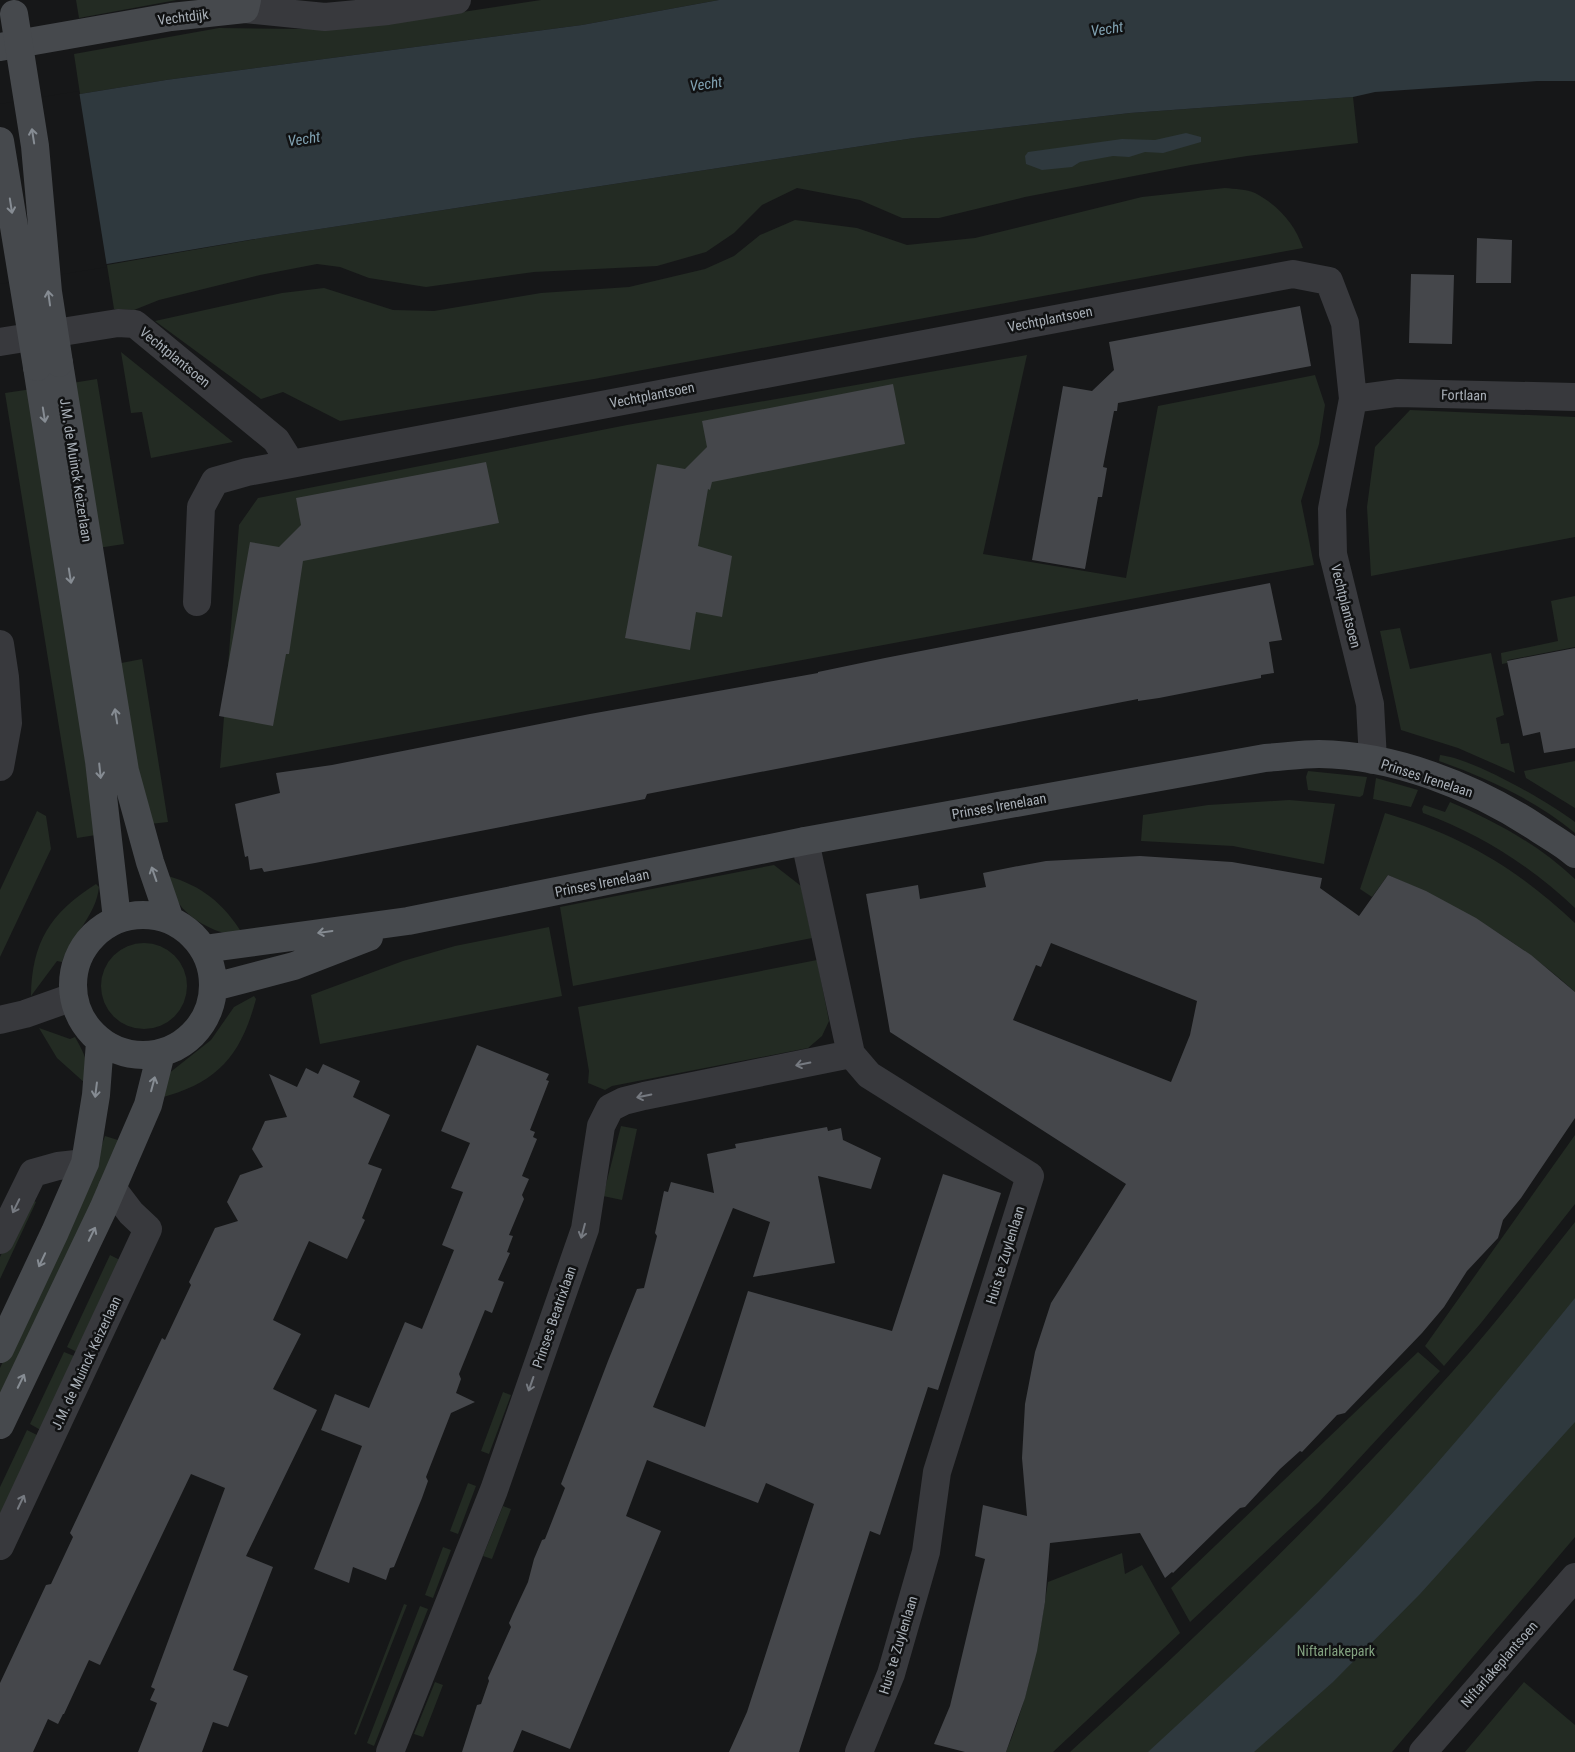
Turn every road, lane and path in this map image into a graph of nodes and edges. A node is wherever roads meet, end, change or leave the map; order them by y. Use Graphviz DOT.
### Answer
graph roads {
  1 [pos="457,0"];
  2 [pos="246,5"];
  3 [pos="12,7"];
  4 [pos="0,47"];
  5 [pos="0,141"];
  6 [pos="0,342"];
  7 [pos="48,365"];
  8 [pos="1575,397"];
  9 [pos="1353,399"];
  10 [pos="291,464"];
  11 [pos="198,602"];
  12 [pos="0,644"];
  13 [pos="1373,760"];
  14 [pos="0,767"];
  15 [pos="805,841"];
  16 [pos="1575,854"];
  17 [pos="117,919"];
  18 [pos="170,920"];
  19 [pos="408,921"];
  20 [pos="204,948"];
  21 [pos="214,987"];
  22 [pos="73,997"];
  23 [pos="0,1020"];
  24 [pos="100,1042"];
  25 [pos="161,1053"];
  26 [pos="851,1054"];
  27 [pos="84,1163"];
  28 [pos="112,1188"];
  29 [pos="0,1240"];
  30 [pos="0,1349"];
  31 [pos="0,1424"];
  32 [pos="0,1546"];
  33 [pos="1575,1577"];
  34 [pos="390,1752"];
  35 [pos="859,1752"];
  36 [pos="1423,1752"];
  1 -- 2 [label="street, Vechtdijk"];
  2 -- 4 [label="main road, Vechtdijk"];
  7 -- 3 [label="main road, J.M. de Muinck Keizerlaan, one-way, bridge"];
  5 -- 7 [label="main road, J.M. de Muinck Keizerlaan, one-way, bridge"];
  6 -- 10 [label="street, Vechtplantsoen"];
  7 -- 17 [label="main road, J.M. de Muinck Keizerlaan, one-way"];
  18 -- 7 [label="main road, J.M. de Muinck Keizerlaan, one-way"];
  8 -- 9 [label="street, Fortlaan"];
  9 -- 10 [label="street, Vechtplantsoen"];
  9 -- 13 [label="street, Vechtplantsoen"];
  10 -- 11 [label="street, Vechtplantsoen"];
  12 -- 14 [label="street"];
  13 -- 15 [label="main road, Prinses Irenelaan"];
  13 -- 16 [label="main road, Prinses Irenelaan"];
  15 -- 19 [label="main road, Prinses Irenelaan"];
  15 -- 26 [label="street, Huis te Zuylenlaan"];
  17 -- 18 [label="main road"];
  17 -- 22 [label="main road"];
  18 -- 20 [label="main road"];
  19 -- 20 [label="main road, Prinses Irenelaan, one-way"];
  19 -- 21 [label="main road, Prinses Irenelaan"];
  20 -- 21 [label="main road"];
  21 -- 25 [label="main road"];
  22 -- 23 [label="street"];
  22 -- 24 [label="main road"];
  24 -- 25 [label="main road"];
  24 -- 27 [label="main road, one-way"];
  28 -- 25 [label="main road, one-way"];
  26 -- 34 [label="street, Prinses Beatrixlaan, one-way"];
  26 -- 35 [label="street, Huis te Zuylenlaan"];
  27 -- 29 [label="street, one-way"];
  27 -- 30 [label="main road, one-way"];
  31 -- 28 [label="main road, one-way"];
  32 -- 28 [label="street, J.M. de Muinck Keizerlaan, one-way"];
  33 -- 36 [label="street, Niftarlakeplantsoen"];
}
